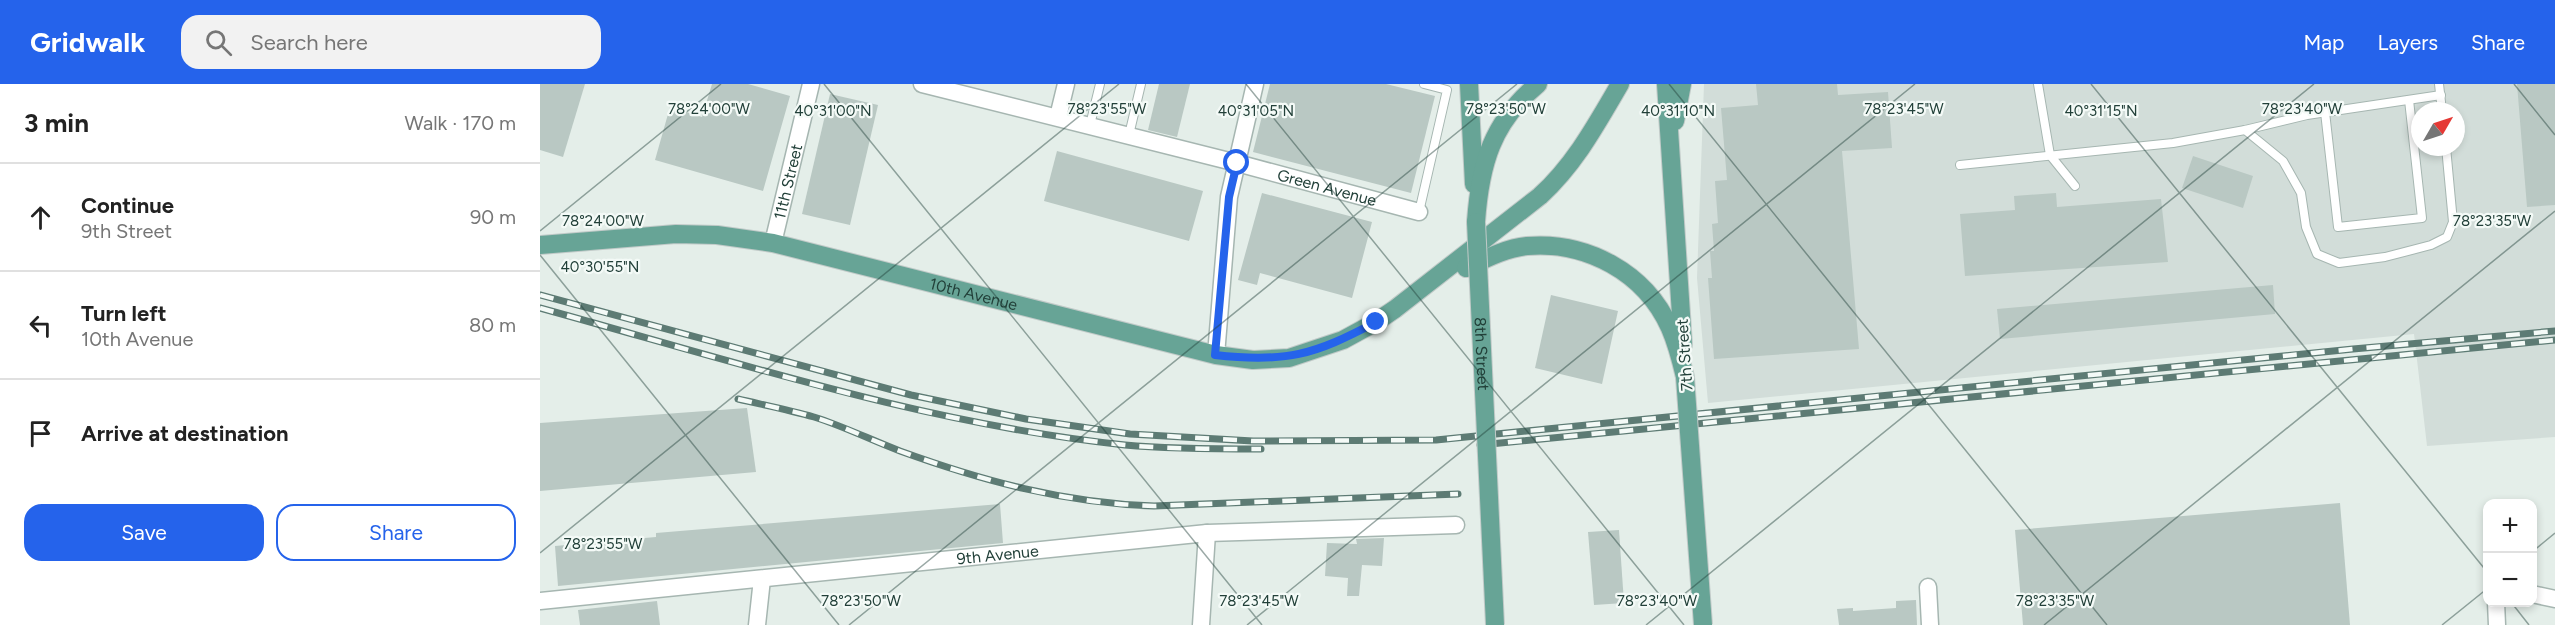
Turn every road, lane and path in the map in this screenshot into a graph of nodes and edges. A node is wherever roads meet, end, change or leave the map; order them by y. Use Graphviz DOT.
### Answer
graph roads {
  1 [pos="812,84"];
  2 [pos="922,84"];
  3 [pos="1066,84"];
  4 [pos="1100,84"];
  5 [pos="1142,84"];
  6 [pos="1255,84"];
  7 [pos="1424,84"];
  8 [pos="1469,84"];
  9 [pos="1538,84"];
  10 [pos="1620,84"];
  11 [pos="1666,84"];
  12 [pos="1682,84"];
  13 [pos="2038,84"];
  14 [pos="2439,84"];
  15 [pos="2441,96"];
  16 [pos="2409,100"];
  17 [pos="2441,102"];
  18 [pos="2325,112"];
  19 [pos="1058,117"];
  20 [pos="1090,125"];
  21 [pos="2245,130"];
  22 [pos="1129,135"];
  23 [pos="2050,155"];
  24 [pos="2447,156"];
  25 [pos="1237,163"];
  26 [pos="1960,165"];
  27 [pos="1672,174"];
  28 [pos="2075,186"];
  29 [pos="1419,212"];
  30 [pos="1476,222"];
  31 [pos="773,243"];
  32 [pos="540,245"];
  33 [pos="1395,309"];
  34 [pos="1215,355"];
  35 [pos="1685,377"];
  36 [pos="1456,525"];
  37 [pos="1207,533"];
  38 [pos="762,579"];
  39 [pos="1928,587"];
  40 [pos="2537,595"];
  41 [pos="2555,599"];
  42 [pos="540,602"];
  43 [pos="2496,607"];
  44 [pos="757,625"];
  45 [pos="1201,625"];
  46 [pos="1495,625"];
  47 [pos="1703,625"];
  48 [pos="1930,625"];
  49 [pos="2497,625"];
  1 -- 31 [label="street, 11th Street"];
  2 -- 19 [label="street, Green Avenue"];
  3 -- 19 [label="street"];
  4 -- 20 [label="lane"];
  5 -- 22 [label="lane"];
  6 -- 25 [label="street"];
  7 -- 29 [label="lane"];
  8 -- 30 [label="main road, 8th Street"];
  9 -- 30 [label="main road"];
  10 -- 33 [label="main road"];
  11 -- 27 [label="main road, 7th Street"];
  12 -- 27 [label="main road"];
  13 -- 23 [label="lane"];
  14 -- 15 [label="lane"];
  15 -- 16 [label="lane"];
  15 -- 17 [label="lane"];
  16 -- 18 [label="lane"];
  16 -- 18 [label="lane"];
  18 -- 21 [label="lane"];
  19 -- 20 [label="street, Green Avenue"];
  20 -- 22 [label="street, Green Avenue"];
  21 -- 23 [label="lane"];
  21 -- 24 [label="lane"];
  22 -- 25 [label="street, Green Avenue"];
  23 -- 26 [label="lane"];
  23 -- 28 [label="lane"];
  25 -- 29 [label="street, Green Avenue"];
  25 -- 34 [label="street"];
  27 -- 35 [label="main road, 7th Street"];
  30 -- 46 [label="main road, 8th Street, bridge"];
  31 -- 32 [label="main road, 10th Avenue"];
  31 -- 34 [label="main road, 10th Avenue"];
  33 -- 34 [label="main road, 10th Avenue"];
  33 -- 35 [label="main road"];
  35 -- 47 [label="main road, 7th Street, bridge"];
  36 -- 37 [label="street, 9th Avenue"];
  37 -- 38 [label="street, 9th Avenue"];
  37 -- 45 [label="street"];
  38 -- 42 [label="street, 9th Avenue"];
  38 -- 44 [label="street"];
  39 -- 48 [label="street"];
  40 -- 41 [label="street"];
  43 -- 49 [label="street"];
}
